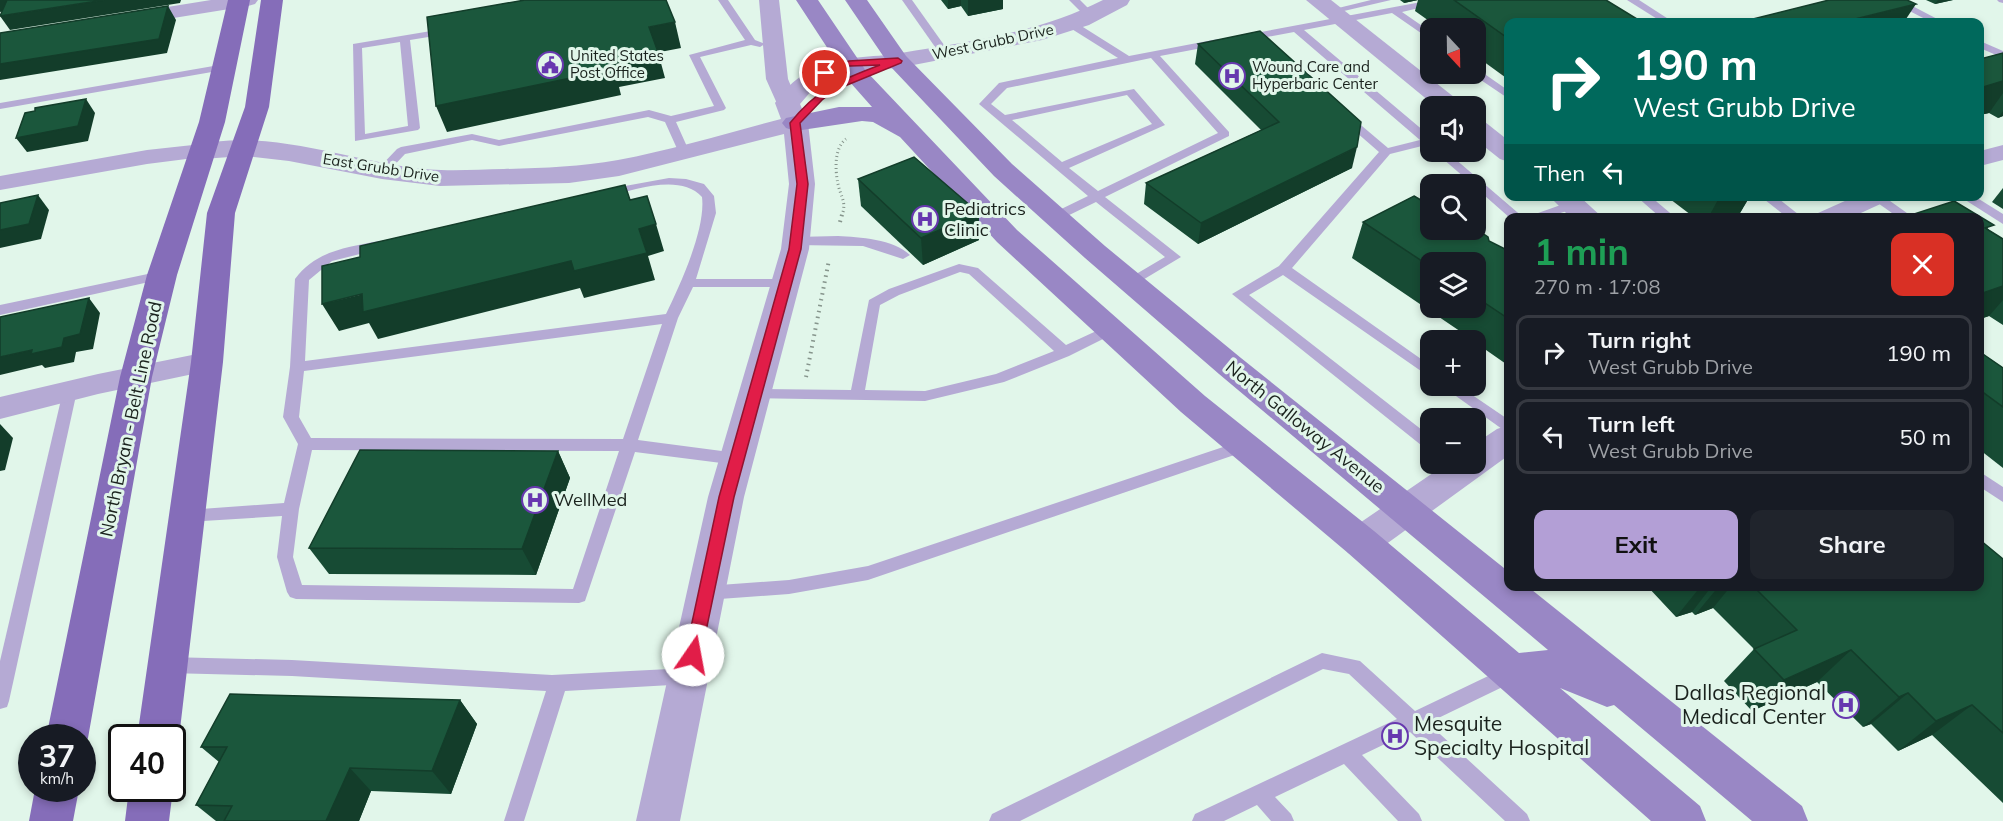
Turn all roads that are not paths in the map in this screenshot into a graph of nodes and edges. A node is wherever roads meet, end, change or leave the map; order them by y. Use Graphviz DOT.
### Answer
graph roads {
  1 [pos="242,0"];
  2 [pos="272,0"];
  3 [pos="723,0"];
  4 [pos="769,0"];
  5 [pos="807,0"];
  6 [pos="856,0"];
  7 [pos="907,0"];
  8 [pos="1119,0"];
  9 [pos="1386,0"];
  10 [pos="1448,0"];
  11 [pos="1632,0"];
  12 [pos="1893,0"];
  13 [pos="1395,10"];
  14 [pos="1330,11"];
  15 [pos="1078,13"];
  16 [pos="1661,18"];
  17 [pos="1930,18"];
  18 [pos="114,21"];
  19 [pos="462,28"];
  20 [pos="1298,29"];
  21 [pos="1420,29"];
  22 [pos="405,38"];
  23 [pos="751,42"];
  24 [pos="774,45"];
  25 [pos="1984,46"];
  26 [pos="944,52"];
  27 [pos="1153,54"];
  28 [pos="2003,55"];
  29 [pos="1127,59"];
  30 [pos="898,61"];
  31 [pos="225,67"];
  32 [pos="853,70"];
  33 [pos="1486,79"];
  34 [pos="1504,92"];
  35 [pos="1437,96"];
  36 [pos="0,106"];
  37 [pos="1333,106"];
  38 [pos="791,113"];
  39 [pos="1003,119"];
  40 [pos="670,120"];
  41 [pos="1420,133"];
  42 [pos="1486,135"];
  43 [pos="912,136"];
  44 [pos="1420,144"];
  45 [pos="244,148"];
  46 [pos="1504,150"];
  47 [pos="683,151"];
  48 [pos="202,152"];
  49 [pos="1386,152"];
  50 [pos="2003,152"];
  51 [pos="1984,158"];
  52 [pos="1452,162"];
  53 [pos="1061,167"];
  54 [pos="382,171"];
  55 [pos="618,179"];
  56 [pos="0,183"];
  57 [pos="594,196"];
  58 [pos="1097,197"];
  59 [pos="1648,201"];
  60 [pos="1773,201"];
  61 [pos="1867,201"];
  62 [pos="1882,201"];
  63 [pos="1973,201"];
  64 [pos="1574,206"];
  65 [pos="1512,213"];
  66 [pos="1548,213"];
  67 [pos="1664,213"];
  68 [pos="1790,213"];
  69 [pos="1839,213"];
  70 [pos="1900,213"];
  71 [pos="1055,217"];
  72 [pos="2003,220"];
  73 [pos="1006,236"];
  74 [pos="396,241"];
  75 [pos="796,241"];
  76 [pos="903,255"];
  77 [pos="917,268"];
  78 [pos="1284,269"];
  79 [pos="162,275"];
  80 [pos="928,280"];
  81 [pos="688,283"];
  82 [pos="786,283"];
  83 [pos="1131,283"];
  84 [pos="0,310"];
  85 [pos="671,318"];
  86 [pos="1110,330"];
  87 [pos="1064,352"];
  88 [pos="207,362"];
  89 [pos="1420,365"];
  90 [pos="297,366"];
  91 [pos="136,377"];
  92 [pos="1243,377"];
  93 [pos="70,391"];
  94 [pos="755,394"];
  95 [pos="856,395"];
  96 [pos="1463,396"];
  97 [pos="0,408"];
  98 [pos="1504,424"];
  99 [pos="1420,436"];
  100 [pos="1504,441"];
  101 [pos="306,444"];
  102 [pos="628,445"];
  103 [pos="1244,446"];
  104 [pos="1486,452"];
  105 [pos="737,459"];
  106 [pos="1452,474"];
  107 [pos="1984,481"];
  108 [pos="2003,496"];
  109 [pos="291,509"];
  110 [pos="1405,509"];
  111 [pos="187,516"];
  112 [pos="1361,542"];
  113 [pos="1504,590"];
  114 [pos="1505,591"];
  115 [pos="706,593"];
  116 [pos="168,665"];
  117 [pos="1513,673"];
  118 [pos="689,676"];
  119 [pos="558,682"];
  120 [pos="0,701"];
  121 [pos="1647,707"];
  122 [pos="1413,721"];
  123 [pos="70,724"];
  124 [pos="160,724"];
  125 [pos="1347,753"];
  126 [pos="1261,795"];
  127 [pos="55,802"];
  128 [pos="150,802"];
  129 [pos="51,821"];
  130 [pos="147,821"];
  131 [pos="514,821"];
  132 [pos="658,821"];
  133 [pos="999,821"];
  134 [pos="1202,821"];
  135 [pos="1284,821"];
  136 [pos="1412,821"];
  137 [pos="1521,821"];
  138 [pos="1684,821"];
  139 [pos="1786,821"];
  1 -- 18 [label="street"];
  1 -- 31 [label="main road, North Bryan - Belt Line Road"];
  2 -- 45 [label="main road"];
  3 -- 23 [label="lane"];
  4 -- 24 [label="street"];
  5 -- 32 [label="main road"];
  6 -- 30 [label="main road, North Galloway Avenue"];
  7 -- 26 [label="lane"];
  8 -- 15 [label="street, West Grubb Drive"];
  9 -- 14 [label="lane"];
  10 -- 13 [label="lane"];
  11 -- 16 [label="lane"];
  12 -- 17 [label="lane"];
  13 -- 14 [label="lane"];
  13 -- 21 [label="lane"];
  14 -- 20 [label="lane"];
  14 -- 35 [label="street"];
  15 -- 26 [label="street, West Grubb Drive"];
  15 -- 29 [label="lane"];
  19 -- 22 [label="lane"];
  20 -- 27 [label="lane"];
  20 -- 41 [label="lane"];
  22 -- 22 [label="lane"];
  23 -- 24 [label="lane"];
  23 -- 40 [label="lane"];
  24 -- 38 [label="street"];
  25 -- 28 [label="lane"];
  26 -- 30 [label="street, West Grubb Drive"];
  27 -- 29 [label="lane"];
  27 -- 58 [label="lane"];
  29 -- 39 [label="lane"];
  30 -- 32 [label="street, West Grubb Drive"];
  30 -- 71 [label="main road, North Galloway Avenue"];
  31 -- 36 [label="lane"];
  31 -- 48 [label="main road, North Bryan - Belt Line Road"];
  32 -- 38 [label="street, West Grubb Drive"];
  32 -- 43 [label="main road"];
  33 -- 34 [label="lane"];
  37 -- 49 [label="lane"];
  38 -- 43 [label="main road"];
  38 -- 47 [label="street, East Grubb Drive"];
  38 -- 75 [label="street"];
  39 -- 53 [label="lane"];
  39 -- 53 [label="lane"];
  40 -- 47 [label="lane"];
  40 -- 54 [label="lane"];
  42 -- 46 [label="street"];
  43 -- 73 [label="main road"];
  44 -- 49 [label="lane"];
  45 -- 48 [label="street, East Grubb Drive"];
  45 -- 54 [label="street, East Grubb Drive"];
  45 -- 88 [label="main road"];
  47 -- 55 [label="street, East Grubb Drive"];
  48 -- 56 [label="street, East Grubb Drive"];
  48 -- 79 [label="main road, North Bryan - Belt Line Road"];
  49 -- 78 [label="lane"];
  50 -- 51 [label="street"];
  52 -- 65 [label="lane"];
  53 -- 58 [label="lane"];
  54 -- 55 [label="street, East Grubb Drive"];
  55 -- 57 [label="lane"];
  55 -- 81 [label="lane"];
  58 -- 71 [label="lane"];
  58 -- 83 [label="lane"];
  59 -- 67 [label="lane"];
  60 -- 68 [label="lane"];
  61 -- 69 [label="street"];
  62 -- 70 [label="lane"];
  63 -- 72 [label="lane"];
  64 -- 66 [label="lane"];
  71 -- 73 [label="main road"];
  71 -- 83 [label="main road, North Galloway Avenue"];
  73 -- 86 [label="main road"];
  74 -- 90 [label="lane"];
  75 -- 76 [label="lane"];
  75 -- 82 [label="street"];
  77 -- 80 [label="lane"];
  78 -- 89 [label="lane"];
  78 -- 99 [label="lane"];
  79 -- 84 [label="lane"];
  79 -- 91 [label="main road, North Bryan - Belt Line Road"];
  80 -- 87 [label="lane"];
  80 -- 95 [label="lane"];
  81 -- 82 [label="lane"];
  81 -- 85 [label="lane"];
  82 -- 94 [label="street"];
  83 -- 92 [label="main road, North Galloway Avenue"];
  85 -- 90 [label="lane"];
  85 -- 102 [label="lane"];
  86 -- 87 [label="lane"];
  86 -- 92 [label="main road"];
  86 -- 103 [label="main road"];
  87 -- 95 [label="lane"];
  88 -- 91 [label="street"];
  88 -- 111 [label="main road"];
  90 -- 101 [label="lane"];
  91 -- 93 [label="street"];
  91 -- 123 [label="main road, North Bryan - Belt Line Road"];
  92 -- 110 [label="main road, North Galloway Avenue"];
  93 -- 97 [label="street"];
  93 -- 120 [label="lane"];
  94 -- 95 [label="lane"];
  94 -- 105 [label="street"];
  96 -- 98 [label="lane"];
  100 -- 104 [label="street"];
  101 -- 102 [label="lane"];
  101 -- 109 [label="lane"];
  102 -- 105 [label="lane"];
  102 -- 109 [label="lane"];
  103 -- 112 [label="main road"];
  103 -- 115 [label="lane"];
  105 -- 115 [label="street"];
  106 -- 110 [label="street"];
  107 -- 108 [label="lane"];
  109 -- 111 [label="lane"];
  110 -- 112 [label="street"];
  110 -- 113 [label="main road, North Galloway Avenue"];
  111 -- 116 [label="main road"];
  112 -- 117 [label="main road"];
  114 -- 121 [label="main road, North Galloway Avenue"];
  115 -- 118 [label="street"];
  116 -- 119 [label="lane"];
  116 -- 124 [label="main road"];
  117 -- 121 [label="main road"];
  117 -- 122 [label="lane"];
  117 -- 138 [label="main road"];
  118 -- 119 [label="lane"];
  118 -- 132 [label="street"];
  119 -- 131 [label="lane"];
  121 -- 139 [label="main road, North Galloway Avenue"];
  122 -- 125 [label="lane"];
  122 -- 133 [label="lane"];
  122 -- 137 [label="lane"];
  125 -- 126 [label="lane"];
  125 -- 136 [label="lane"];
  126 -- 134 [label="lane"];
  126 -- 135 [label="lane"];
  127 -- 129 [label="main road"];
  128 -- 130 [label="main road"];
}
